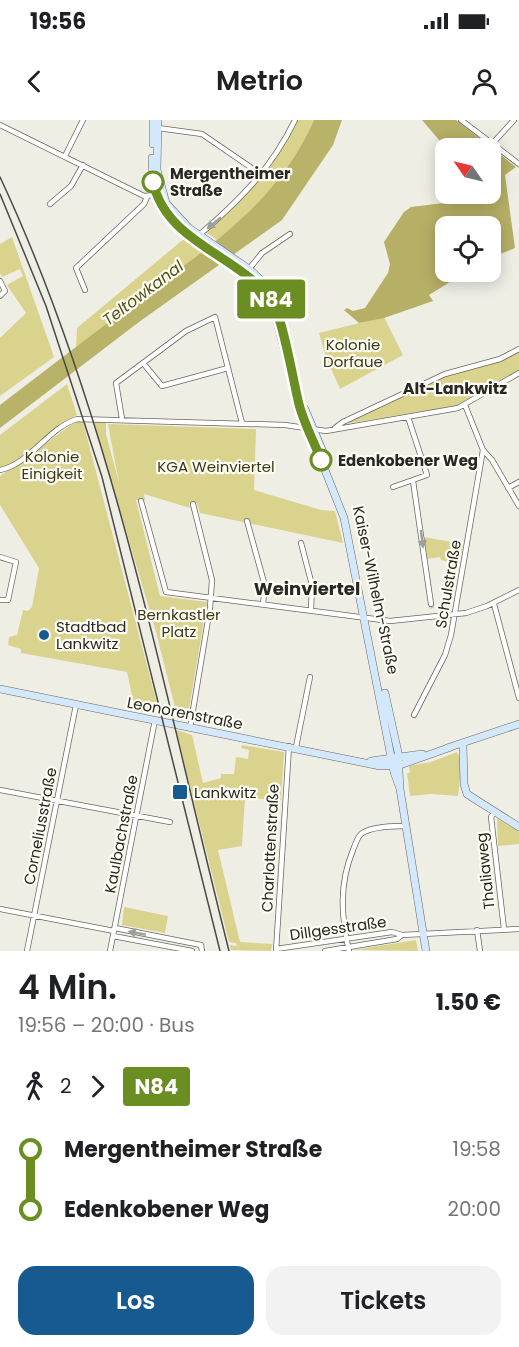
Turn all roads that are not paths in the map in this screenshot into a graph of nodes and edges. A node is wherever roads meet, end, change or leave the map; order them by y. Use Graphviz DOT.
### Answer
graph roads {
  1 [pos="83,120"];
  2 [pos="158,120"];
  3 [pos="295,120"];
  4 [pos="461,120"];
  5 [pos="514,120"];
  6 [pos="0,125"];
  7 [pos="155,126"];
  8 [pos="484,138"];
  9 [pos="498,138"];
  10 [pos="501,151"];
  11 [pos="65,156"];
  12 [pos="519,164"];
  13 [pos="82,165"];
  14 [pos="262,175"];
  15 [pos="159,194"];
  16 [pos="147,197"];
  17 [pos="50,204"];
  18 [pos="290,234"];
  19 [pos="198,238"];
  20 [pos="248,271"];
  21 [pos="0,281"];
  22 [pos="85,290"];
  23 [pos="0,296"];
  24 [pos="519,349"];
  25 [pos="143,363"];
  26 [pos="228,368"];
  27 [pos="519,373"];
  28 [pos="465,405"];
  29 [pos="408,417"];
  30 [pos="122,419"];
  31 [pos="242,423"];
  32 [pos="312,429"];
  33 [pos="334,430"];
  34 [pos="483,450"];
  35 [pos="0,470"];
  36 [pos="413,481"];
  37 [pos="519,482"];
  38 [pos="393,487"];
  39 [pos="508,488"];
  40 [pos="141,501"];
  41 [pos="194,504"];
  42 [pos="519,506"];
  43 [pos="248,521"];
  44 [pos="301,543"];
  45 [pos="0,557"];
  46 [pos="519,590"];
  47 [pos="210,598"];
  48 [pos="0,600"];
  49 [pos="263,604"];
  50 [pos="431,604"];
  51 [pos="494,604"];
  52 [pos="311,610"];
  53 [pos="432,610"];
  54 [pos="456,615"];
  55 [pos="433,618"];
  56 [pos="367,619"];
  57 [pos="310,677"];
  58 [pos="0,689"];
  59 [pos="519,698"];
  60 [pos="76,705"];
  61 [pos="414,716"];
  62 [pos="155,720"];
  63 [pos="519,724"];
  64 [pos="190,728"];
  65 [pos="464,744"];
  66 [pos="292,746"];
  67 [pos="396,762"];
  68 [pos="0,790"];
  69 [pos="57,801"];
  70 [pos="495,812"];
  71 [pos="137,815"];
  72 [pos="170,822"];
  73 [pos="407,826"];
  74 [pos="519,827"];
  75 [pos="0,909"];
  76 [pos="34,915"];
  77 [pos="519,928"];
  78 [pos="504,929"];
  79 [pos="477,930"];
  80 [pos="114,932"];
  81 [pos="423,933"];
  82 [pos="402,935"];
  83 [pos="165,938"];
  84 [pos="346,939"];
  85 [pos="163,948"];
  86 [pos="201,948"];
  87 [pos="348,949"];
  88 [pos="276,950"];
  89 [pos="27,951"];
  90 [pos="110,951"];
  91 [pos="192,951"];
  92 [pos="325,951"];
  93 [pos="426,951"];
  94 [pos="480,951"];
  1 -- 11 [label="street"];
  2 -- 7 [label="main road"];
  3 -- 14 [label="street"];
  4 -- 8 [label="street"];
  5 -- 9 [label="street"];
  6 -- 11 [label="street"];
  7 -- 14 [label="street"];
  7 -- 15 [label="main road"];
  10 -- 12 [label="street"];
  11 -- 13 [label="street"];
  13 -- 16 [label="street"];
  13 -- 17 [label="street"];
  14 -- 19 [label="street, one-way"];
  15 -- 16 [label="street"];
  15 -- 19 [label="main road"];
  15 -- 19 [label="main road, Kaiser-Wilhelm-Straße"];
  16 -- 22 [label="street"];
  18 -- 20 [label="street"];
  19 -- 20 [label="main road, Kaiser-Wilhelm-Straße"];
  20 -- 32 [label="main road, Kaiser-Wilhelm-Straße"];
  21 -- 23 [label="street"];
  24 -- 33 [label="street"];
  25 -- 26 [label="street"];
  25 -- 26 [label="street"];
  25 -- 30 [label="street"];
  26 -- 31 [label="street"];
  27 -- 28 [label="street"];
  28 -- 29 [label="street"];
  28 -- 34 [label="street"];
  29 -- 33 [label="street"];
  29 -- 36 [label="street"];
  30 -- 31 [label="street"];
  30 -- 35 [label="street"];
  31 -- 32 [label="street"];
  32 -- 33 [label="street"];
  32 -- 56 [label="main road, Kaiser-Wilhelm-Straße"];
  34 -- 39 [label="street"];
  34 -- 54 [label="street, Schulstraße"];
  36 -- 38 [label="street"];
  36 -- 50 [label="street, one-way"];
  37 -- 39 [label="street"];
  39 -- 42 [label="street"];
  40 -- 47 [label="street"];
  41 -- 47 [label="street"];
  43 -- 49 [label="street"];
  44 -- 52 [label="street"];
  45 -- 48 [label="street"];
  46 -- 51 [label="street"];
  47 -- 49 [label="street"];
  47 -- 64 [label="street"];
  49 -- 52 [label="street"];
  51 -- 54 [label="street"];
  51 -- 59 [label="street"];
  52 -- 56 [label="street"];
  53 -- 55 [label="street"];
  54 -- 55 [label="street"];
  54 -- 61 [label="street, Schulstraße"];
  55 -- 56 [label="street"];
  56 -- 67 [label="main road, Kaiser-Wilhelm-Straße"];
  57 -- 66 [label="street, Charlottenstraße"];
  58 -- 60 [label="main road, Leonorenstraße"];
  60 -- 62 [label="main road, Leonorenstraße"];
  60 -- 69 [label="street, Corneliusstraße"];
  62 -- 64 [label="main road, Leonorenstraße"];
  62 -- 71 [label="street, Kaulbachstraße"];
  63 -- 65 [label="main road"];
  64 -- 66 [label="main road, Leonorenstraße"];
  65 -- 67 [label="main road"];
  65 -- 70 [label="main road"];
  66 -- 67 [label="main road, Leonorenstraße"];
  66 -- 88 [label="street, Charlottenstraße"];
  67 -- 73 [label="main road, Kaiser-Wilhelm-Straße"];
  68 -- 69 [label="street"];
  69 -- 71 [label="street"];
  69 -- 76 [label="street, Corneliusstraße"];
  70 -- 74 [label="main road"];
  70 -- 78 [label="street, Thaliaweg"];
  71 -- 72 [label="street"];
  71 -- 80 [label="street, Kaulbachstraße"];
  73 -- 81 [label="main road, Kaiser-Wilhelm-Straße"];
  73 -- 84 [label="street"];
  75 -- 76 [label="street"];
  76 -- 80 [label="street"];
  76 -- 89 [label="street, Corneliusstraße"];
  77 -- 78 [label="street, Dillgesstraße"];
  78 -- 79 [label="street, Dillgesstraße"];
  79 -- 81 [label="street, Dillgesstraße"];
  79 -- 94 [label="street"];
  83 -- 80 [label="street, one-way"];
  80 -- 85 [label="street"];
  80 -- 90 [label="street, Kaulbachstraße"];
  81 -- 82 [label="street, Dillgesstraße"];
  81 -- 93 [label="main road, Kaiser-Wilhelm-Straße"];
  82 -- 84 [label="street, Dillgesstraße"];
  82 -- 87 [label="street, Dillgesstraße"];
  83 -- 85 [label="street"];
  83 -- 86 [label="street"];
  84 -- 87 [label="street"];
  84 -- 88 [label="street, Dillgesstraße"];
  85 -- 91 [label="street"];
  87 -- 92 [label="street, Dillgesstraße"];
}
